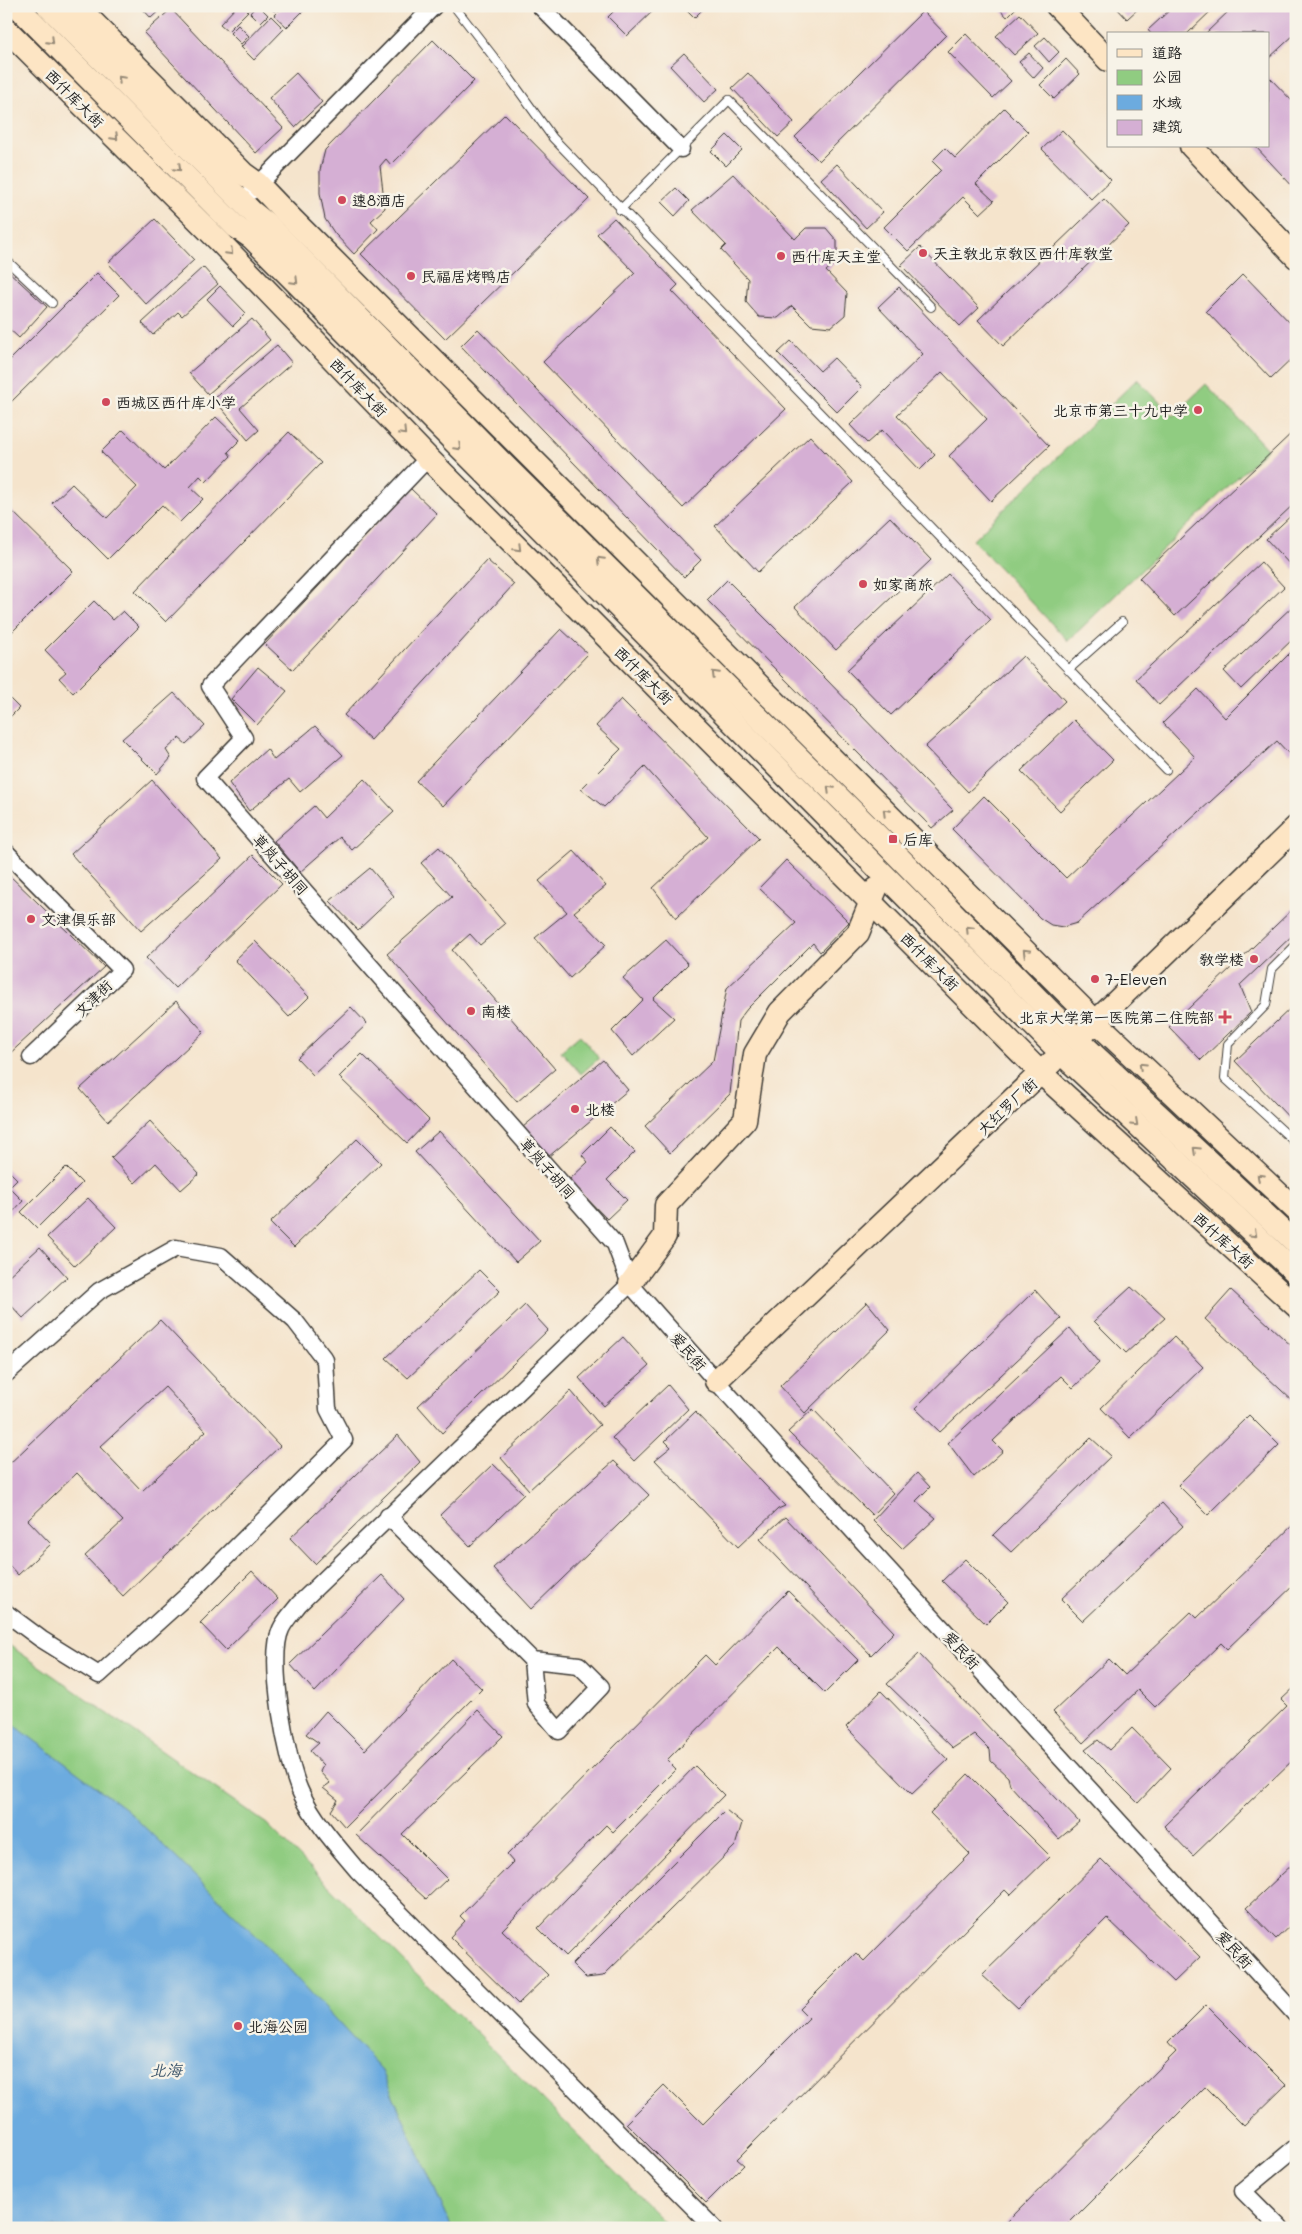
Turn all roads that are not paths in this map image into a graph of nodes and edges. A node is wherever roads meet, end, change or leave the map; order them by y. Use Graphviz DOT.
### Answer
graph roads {
  1 [pos="17,6"];
  2 [pos="48,6"];
  3 [pos="77,6"];
  4 [pos="434,6"];
  5 [pos="454,6"];
  6 [pos="540,6"];
  7 [pos="1057,6"];
  8 [pos="6,29"];
  9 [pos="1107,59"];
  10 [pos="1193,148"];
  11 [pos="680,149"];
  12 [pos="258,184"];
  13 [pos="241,201"];
  14 [pos="620,210"];
  15 [pos="1296,257"];
  16 [pos="6,260"];
  17 [pos="52,303"];
  18 [pos="931,306"];
  19 [pos="428,458"];
  20 [pos="1122,622"];
  21 [pos="1068,670"];
  22 [pos="1166,770"];
  23 [pos="1296,827"];
  24 [pos="6,852"];
  25 [pos="882,874"];
  26 [pos="870,901"];
  27 [pos="1296,945"];
  28 [pos="1095,1022"];
  29 [pos="1069,1046"];
  30 [pos="31,1058"];
  31 [pos="1041,1073"];
  32 [pos="1296,1143"];
  33 [pos="1296,1210"];
  34 [pos="1296,1244"];
  35 [pos="1296,1273"];
  36 [pos="630,1284"];
  37 [pos="1296,1306"];
  38 [pos="6,1374"];
  39 [pos="716,1381"];
  40 [pos="388,1516"];
  41 [pos="6,1613"];
  42 [pos="532,1660"];
  43 [pos="1292,2004"];
  44 [pos="1296,2147"];
  45 [pos="714,2228"];
  46 [pos="1280,2228"];
  1 -- 25 [label="street, 西什库大街, one-way"];
  13 -- 2 [label="street, 西什库大街, one-way"];
  3 -- 12 [label="street"];
  4 -- 12 [label="street"];
  5 -- 14 [label="lane"];
  6 -- 11 [label="street"];
  7 -- 9 [label="street"];
  8 -- 19 [label="street, 西什库大街, one-way"];
  10 -- 15 [label="street"];
  11 -- 14 [label="lane"];
  11 -- 18 [label="lane"];
  12 -- 13 [label="street"];
  28 -- 12 [label="street, one-way"];
  29 -- 13 [label="street, 西什库大街, one-way"];
  14 -- 21 [label="lane"];
  16 -- 17 [label="lane"];
  19 -- 26 [label="street, 西什库大街, one-way"];
  19 -- 36 [label="street, 草岚子胡同"];
  20 -- 21 [label="lane"];
  21 -- 22 [label="lane"];
  23 -- 28 [label="street, 大红罗厂街"];
  24 -- 30 [label="street, 文津街"];
  25 -- 26 [label="street"];
  25 -- 29 [label="street, 西什库大街"];
  26 -- 31 [label="street, 西什库大街"];
  26 -- 36 [label="street"];
  27 -- 32 [label="lane"];
  28 -- 29 [label="street, 大红罗厂街"];
  33 -- 28 [label="street, one-way"];
  29 -- 31 [label="street, 大红罗厂街"];
  34 -- 29 [label="street, 西什库大街, one-way"];
  29 -- 35 [label="street, 西什库大街, one-way"];
  31 -- 37 [label="street, 西什库大街"];
  31 -- 39 [label="street, 大红罗厂街"];
  36 -- 39 [label="street, 爱民街"];
  36 -- 40 [label="street"];
  38 -- 41 [label="street"];
  39 -- 43 [label="street, 爱民街"];
  40 -- 42 [label="street"];
  40 -- 45 [label="street"];
  42 -- 42 [label="street"];
  44 -- 46 [label="street"];
}
